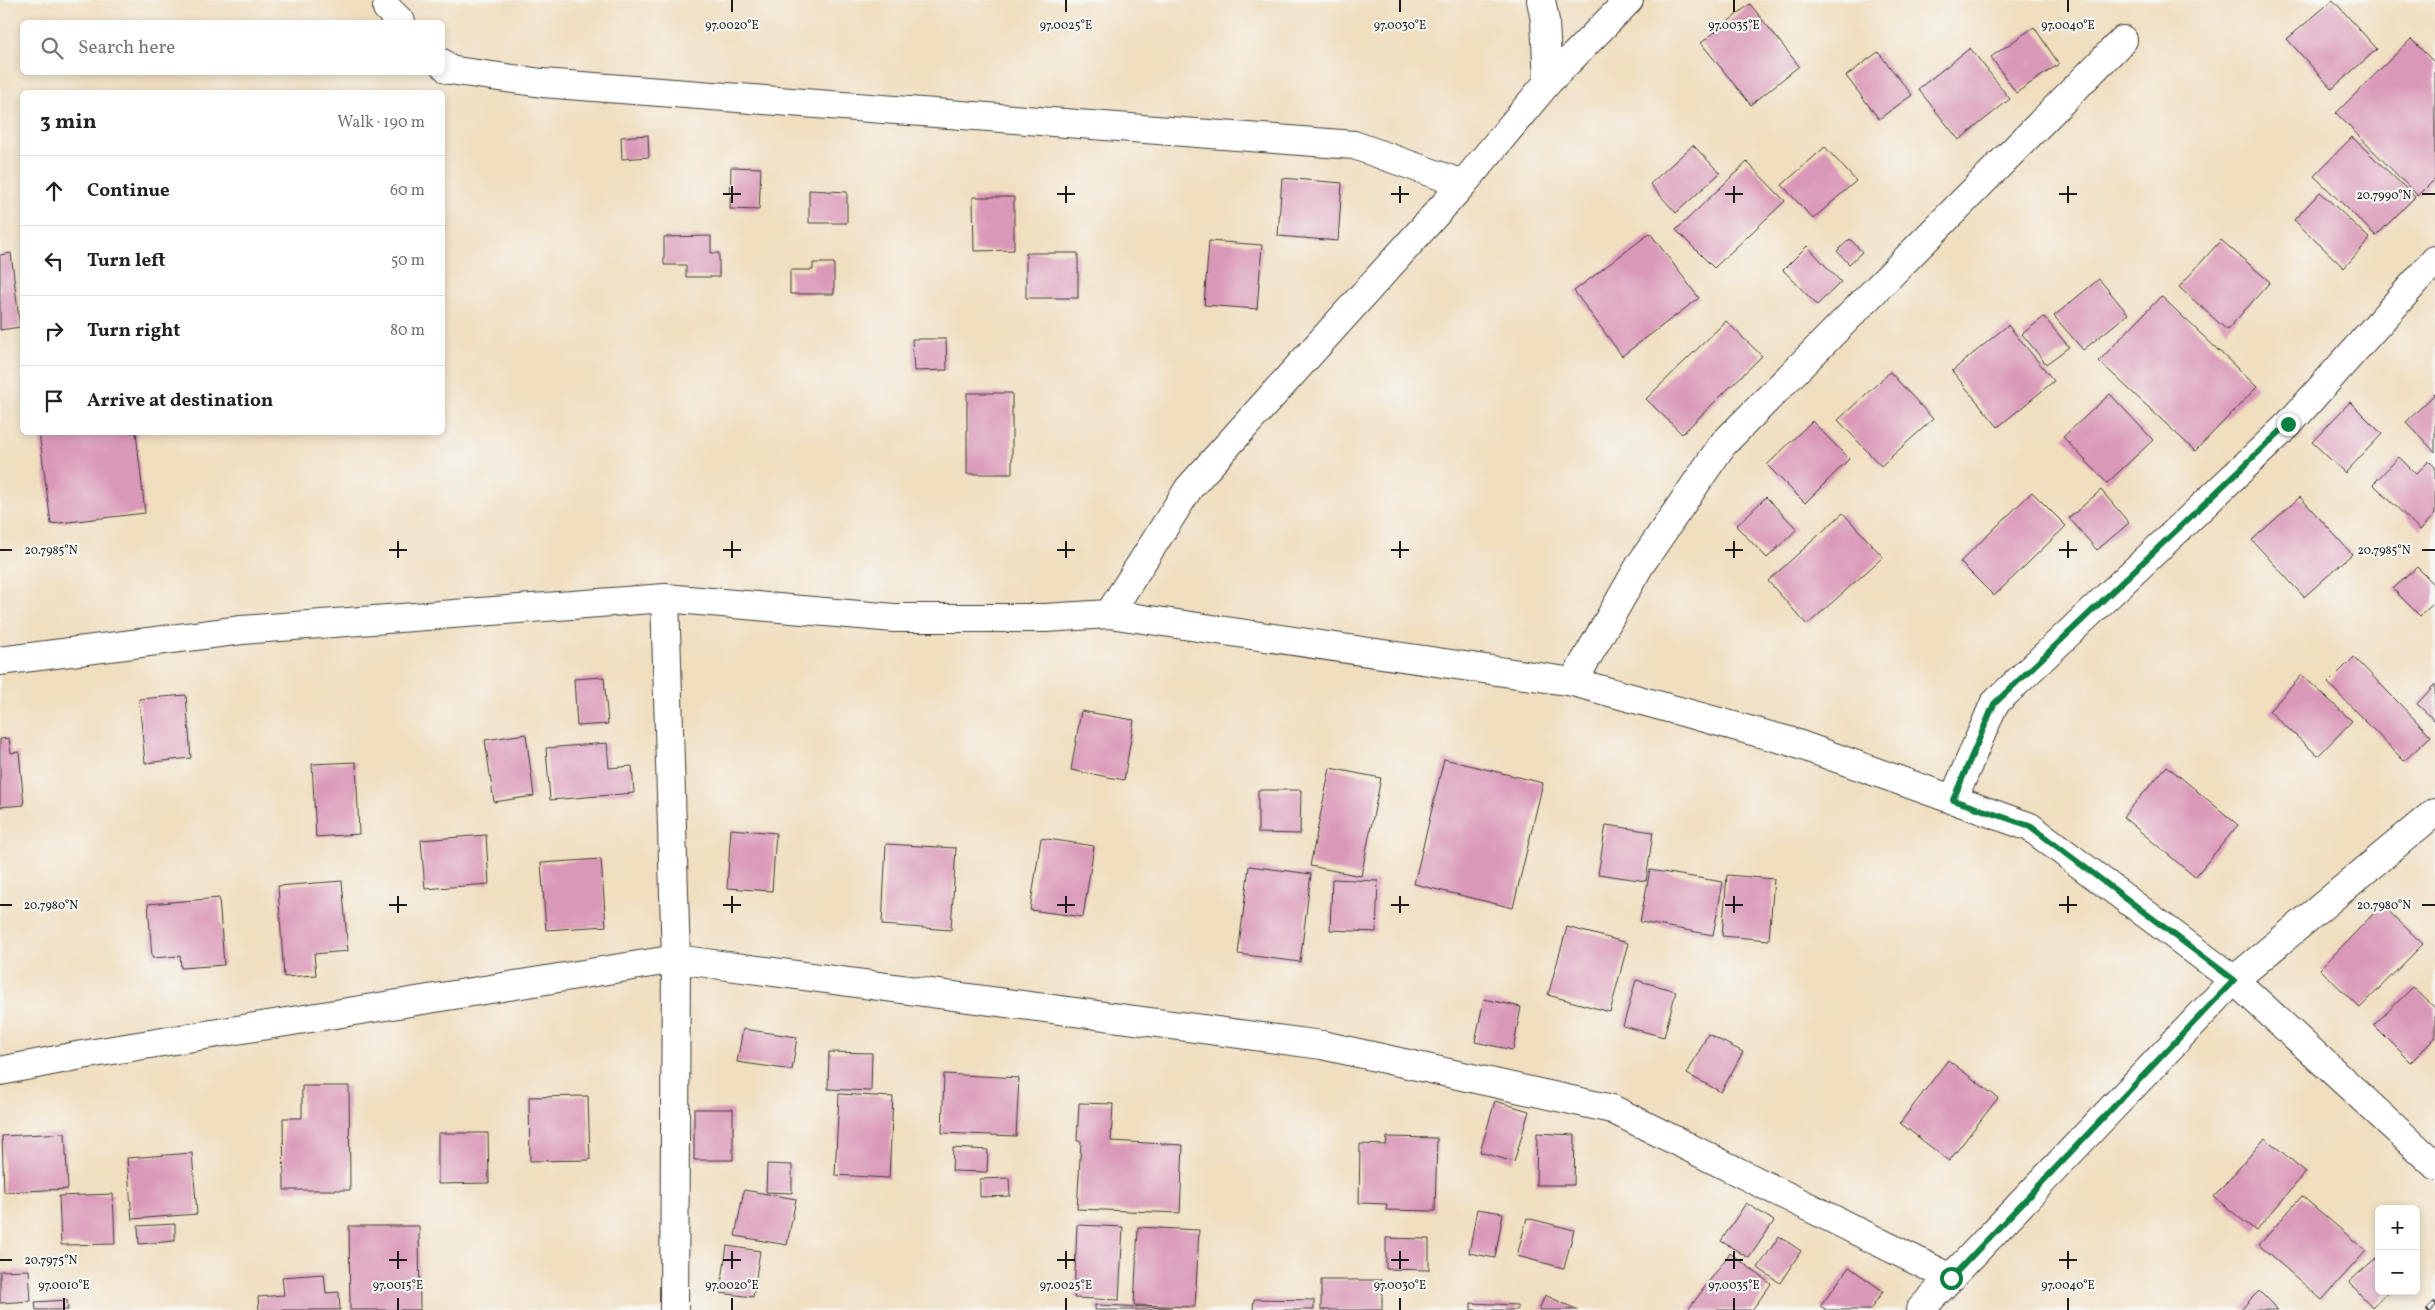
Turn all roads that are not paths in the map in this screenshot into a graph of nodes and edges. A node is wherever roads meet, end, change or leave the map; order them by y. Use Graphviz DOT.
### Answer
graph roads {
  1 [pos="1541,0"];
  2 [pos="1629,0"];
  3 [pos="2123,40"];
  4 [pos="445,66"];
  5 [pos="1548,82"];
  6 [pos="1463,184"];
  7 [pos="2435,260"];
  8 [pos="665,598"];
  9 [pos="1109,614"];
  10 [pos="0,661"];
  11 [pos="1573,682"];
  12 [pos="1953,800"];
  13 [pos="2435,812"];
  14 [pos="676,959"];
  15 [pos="2234,980"];
  16 [pos="0,1071"];
  17 [pos="2435,1165"];
  18 [pos="1951,1278"];
  19 [pos="674,1310"];
  20 [pos="1920,1310"];
  1 -- 5 [label="street"];
  2 -- 5 [label="street"];
  3 -- 11 [label="street"];
  4 -- 6 [label="street"];
  5 -- 6 [label="street"];
  6 -- 9 [label="street"];
  7 -- 12 [label="street"];
  8 -- 9 [label="street"];
  8 -- 10 [label="street"];
  8 -- 14 [label="street"];
  9 -- 11 [label="street"];
  11 -- 12 [label="street"];
  12 -- 15 [label="street"];
  13 -- 15 [label="street"];
  14 -- 16 [label="street"];
  14 -- 18 [label="street"];
  14 -- 19 [label="street"];
  15 -- 17 [label="street"];
  15 -- 18 [label="street"];
  18 -- 20 [label="street"];
}
